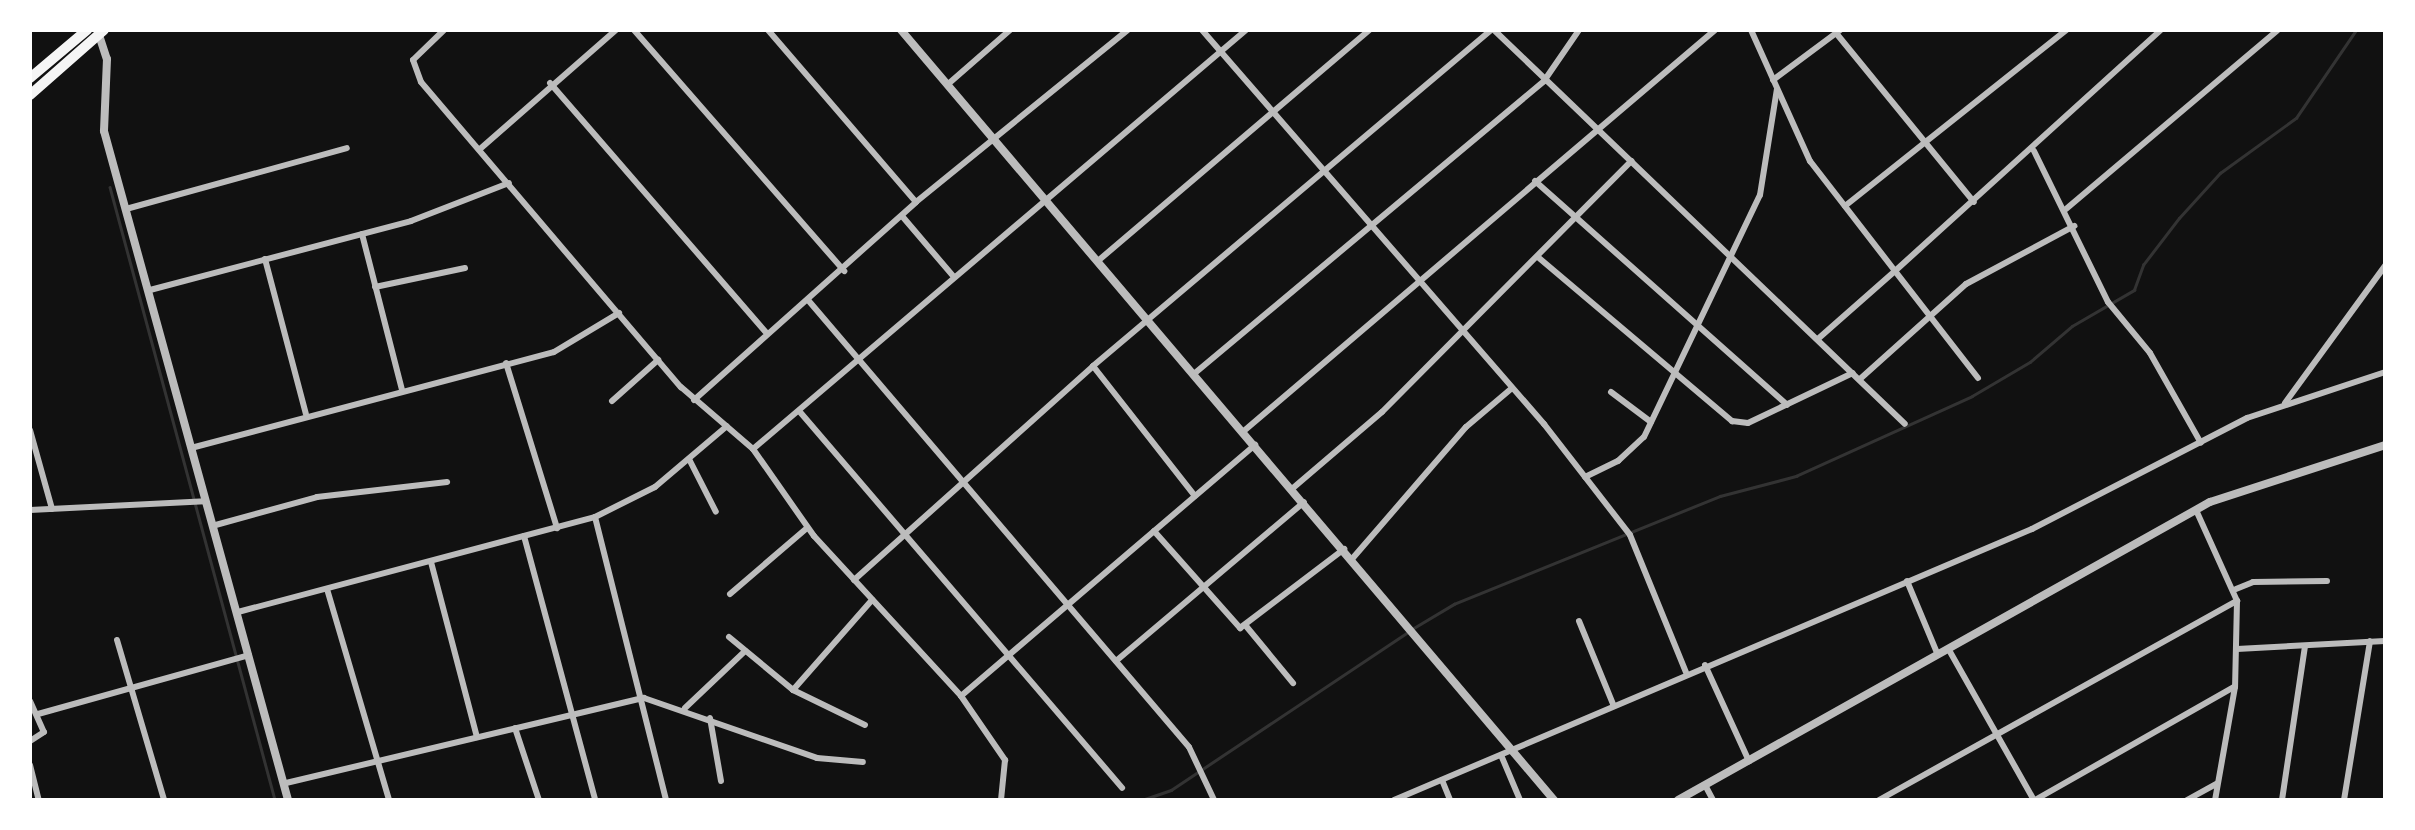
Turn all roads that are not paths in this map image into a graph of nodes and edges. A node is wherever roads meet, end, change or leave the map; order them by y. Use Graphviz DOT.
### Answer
graph roads {
  1 [pos="86,30"];
  2 [pos="444,30"];
  3 [pos="616,30"];
  4 [pos="634,30"];
  5 [pos="768,30"];
  6 [pos="901,30"];
  7 [pos="1010,30"];
  8 [pos="1128,30"];
  9 [pos="1202,30"];
  10 [pos="1246,30"];
  11 [pos="1369,30"];
  12 [pos="1492,30"];
  13 [pos="1580,30"];
  14 [pos="1715,30"];
  15 [pos="1751,30"];
  16 [pos="2066,30"];
  17 [pos="2161,30"];
  18 [pos="2278,30"];
  19 [pos="102,32"];
  20 [pos="1838,32"];
  21 [pos="1220,50"];
  22 [pos="30,78"];
  23 [pos="1773,80"];
  24 [pos="1544,81"];
  25 [pos="550,83"];
  26 [pos="947,85"];
  27 [pos="1776,89"];
  28 [pos="30,95"];
  29 [pos="1273,111"];
  30 [pos="1596,128"];
  31 [pos="995,140"];
  32 [pos="1926,143"];
  33 [pos="347,148"];
  34 [pos="480,149"];
  35 [pos="2034,151"];
  36 [pos="1631,162"];
  37 [pos="1321,170"];
  38 [pos="1535,181"];
  39 [pos="509,183"];
  40 [pos="1047,200"];
  41 [pos="916,202"];
  42 [pos="1974,202"];
  43 [pos="1845,206"];
  44 [pos="126,209"];
  45 [pos="2066,209"];
  46 [pos="902,216"];
  47 [pos="1578,218"];
  48 [pos="1372,226"];
  49 [pos="2074,226"];
  50 [pos="362,234"];
  51 [pos="1732,256"];
  52 [pos="1539,258"];
  53 [pos="265,259"];
  54 [pos="1099,260"];
  55 [pos="2385,266"];
  56 [pos="465,268"];
  57 [pos="844,271"];
  58 [pos="1895,271"];
  59 [pos="953,276"];
  60 [pos="1418,282"];
  61 [pos="375,287"];
  62 [pos="150,290"];
  63 [pos="808,300"];
  64 [pos="618,314"];
  65 [pos="1152,318"];
  66 [pos="1930,318"];
  67 [pos="1699,324"];
  68 [pos="766,332"];
  69 [pos="1464,333"];
  70 [pos="1819,338"];
  71 [pos="860,358"];
  72 [pos="658,360"];
  73 [pos="506,363"];
  74 [pos="1093,366"];
  75 [pos="2385,372"];
  76 [pos="1852,373"];
  77 [pos="1195,374"];
  78 [pos="1674,374"];
  79 [pos="1978,378"];
  80 [pos="1860,379"];
  81 [pos="1512,388"];
  82 [pos="402,390"];
  83 [pos="1611,392"];
  84 [pos="694,400"];
  85 [pos="612,401"];
  86 [pos="2284,404"];
  87 [pos="1788,405"];
  88 [pos="800,412"];
  89 [pos="306,414"];
  90 [pos="1651,422"];
  91 [pos="1905,424"];
  92 [pos="727,426"];
  93 [pos="30,430"];
  94 [pos="1244,430"];
  95 [pos="1256,444"];
  96 [pos="2201,444"];
  97 [pos="2385,445"];
  98 [pos="191,448"];
  99 [pos="753,448"];
  100 [pos="688,460"];
  101 [pos="1585,478"];
  102 [pos="962,480"];
  103 [pos="447,482"];
  104 [pos="1293,488"];
  105 [pos="1195,496"];
  106 [pos="206,501"];
  107 [pos="1305,502"];
  108 [pos="52,509"];
  109 [pos="30,510"];
  110 [pos="2196,510"];
  111 [pos="716,512"];
  112 [pos="594,517"];
  113 [pos="212,526"];
  114 [pos="556,528"];
  115 [pos="807,528"];
  116 [pos="1154,531"];
  117 [pos="905,533"];
  118 [pos="524,536"];
  119 [pos="1344,549"];
  120 [pos="1352,559"];
  121 [pos="431,562"];
  122 [pos="854,580"];
  123 [pos="1907,581"];
  124 [pos="2327,581"];
  125 [pos="1200,587"];
  126 [pos="327,588"];
  127 [pos="2236,588"];
  128 [pos="730,594"];
  129 [pos="872,600"];
  130 [pos="2237,602"];
  131 [pos="1066,606"];
  132 [pos="238,612"];
  133 [pos="1579,620"];
  134 [pos="1246,626"];
  135 [pos="729,637"];
  136 [pos="118,640"];
  137 [pos="2370,641"];
  138 [pos="2385,641"];
  139 [pos="2305,647"];
  140 [pos="2237,649"];
  141 [pos="1948,650"];
  142 [pos="745,652"];
  143 [pos="250,654"];
  144 [pos="1011,654"];
  145 [pos="1938,656"];
  146 [pos="1116,662"];
  147 [pos="1705,664"];
  148 [pos="1686,672"];
  149 [pos="1294,683"];
  150 [pos="2235,687"];
  151 [pos="131,688"];
  152 [pos="793,690"];
  153 [pos="961,696"];
  154 [pos="644,698"];
  155 [pos="30,700"];
  156 [pos="1612,704"];
  157 [pos="686,708"];
  158 [pos="576,712"];
  159 [pos="38,714"];
  160 [pos="710,718"];
  161 [pos="866,725"];
  162 [pos="516,728"];
  163 [pos="1997,734"];
  164 [pos="477,736"];
  165 [pos="30,741"];
  166 [pos="1513,750"];
  167 [pos="1501,755"];
  168 [pos="1749,760"];
  169 [pos="375,762"];
  170 [pos="862,762"];
  171 [pos="30,766"];
  172 [pos="1442,780"];
  173 [pos="721,781"];
  174 [pos="286,783"];
  175 [pos="2218,784"];
  176 [pos="1704,785"];
  177 [pos="1122,788"];
  178 [pos="39,800"];
  179 [pos="164,800"];
  180 [pos="288,800"];
  181 [pos="389,800"];
  182 [pos="539,800"];
  183 [pos="595,800"];
  184 [pos="666,800"];
  185 [pos="1001,800"];
  186 [pos="1214,800"];
  187 [pos="1394,800"];
  188 [pos="1450,800"];
  189 [pos="1520,800"];
  190 [pos="1554,800"];
  191 [pos="1678,800"];
  192 [pos="1713,800"];
  193 [pos="1879,800"];
  194 [pos="2034,800"];
  195 [pos="2188,800"];
  196 [pos="2215,800"];
  197 [pos="2282,800"];
  198 [pos="2344,800"];
  1 -- 22 [label="highway"];
  2 -- 34 [label="street"];
  3 -- 25 [label="street"];
  4 -- 57 [label="street"];
  5 -- 41 [label="street"];
  6 -- 26 [label="street"];
  7 -- 26 [label="street"];
  8 -- 31 [label="street"];
  9 -- 21 [label="street"];
  10 -- 21 [label="street"];
  11 -- 29 [label="street"];
  12 -- 24 [label="street"];
  12 -- 37 [label="street"];
  13 -- 24 [label="street"];
  14 -- 30 [label="street"];
  15 -- 23 [label="street"];
  16 -- 32 [label="street"];
  17 -- 35 [label="street"];
  18 -- 45 [label="street"];
  19 -- 28 [label="highway"];
  19 -- 44 [label="street"];
  20 -- 23 [label="street"];
  20 -- 32 [label="street"];
  21 -- 29 [label="street"];
  21 -- 40 [label="street"];
  23 -- 27 [label="street"];
  24 -- 30 [label="street"];
  24 -- 48 [label="street"];
  25 -- 34 [label="street"];
  25 -- 68 [label="street"];
  26 -- 31 [label="street"];
  27 -- 43 [label="street"];
  27 -- 51 [label="street"];
  29 -- 37 [label="street"];
  29 -- 54 [label="street"];
  30 -- 36 [label="street"];
  30 -- 38 [label="street"];
  31 -- 40 [label="street"];
  31 -- 41 [label="street"];
  32 -- 42 [label="street"];
  32 -- 43 [label="street"];
  33 -- 44 [label="street"];
  34 -- 39 [label="street"];
  35 -- 42 [label="street"];
  35 -- 45 [label="street"];
  36 -- 47 [label="street"];
  36 -- 51 [label="street"];
  37 -- 48 [label="street"];
  37 -- 65 [label="street"];
  38 -- 47 [label="street"];
  38 -- 60 [label="street"];
  39 -- 50 [label="street"];
  39 -- 64 [label="street"];
  40 -- 54 [label="street"];
  40 -- 59 [label="street"];
  41 -- 46 [label="street"];
  42 -- 58 [label="street"];
  43 -- 58 [label="street"];
  44 -- 62 [label="street"];
  45 -- 49 [label="street"];
  46 -- 57 [label="street"];
  46 -- 59 [label="street"];
  47 -- 52 [label="street"];
  47 -- 67 [label="street"];
  48 -- 60 [label="street"];
  48 -- 77 [label="street"];
  49 -- 66 [label="street"];
  49 -- 96 [label="street"];
  50 -- 53 [label="street"];
  50 -- 61 [label="street"];
  51 -- 67 [label="street"];
  51 -- 70 [label="street"];
  52 -- 69 [label="street"];
  52 -- 78 [label="street"];
  53 -- 62 [label="street"];
  53 -- 89 [label="street"];
  54 -- 65 [label="street"];
  55 -- 86 [label="street"];
  56 -- 61 [label="street"];
  57 -- 63 [label="street"];
  58 -- 66 [label="street"];
  58 -- 70 [label="street"];
  59 -- 71 [label="street"];
  60 -- 69 [label="street"];
  60 -- 94 [label="street"];
  61 -- 82 [label="street"];
  62 -- 98 [label="street"];
  63 -- 68 [label="street"];
  63 -- 71 [label="street"];
  64 -- 72 [label="street"];
  64 -- 73 [label="street"];
  65 -- 74 [label="street"];
  65 -- 77 [label="street"];
  66 -- 79 [label="street"];
  66 -- 80 [label="street"];
  67 -- 78 [label="street"];
  67 -- 87 [label="street"];
  68 -- 84 [label="street"];
  69 -- 81 [label="street"];
  69 -- 104 [label="street"];
  70 -- 76 [label="street"];
  71 -- 88 [label="street"];
  71 -- 102 [label="street"];
  72 -- 84 [label="street"];
  72 -- 85 [label="street"];
  73 -- 82 [label="street"];
  73 -- 114 [label="street"];
  74 -- 102 [label="street"];
  74 -- 105 [label="street"];
  75 -- 86 [label="street"];
  76 -- 80 [label="street"];
  76 -- 87 [label="street"];
  77 -- 94 [label="street"];
  78 -- 87 [label="street"];
  78 -- 90 [label="street"];
  80 -- 91 [label="street"];
  81 -- 101 [label="street"];
  81 -- 120 [label="street"];
  82 -- 89 [label="street"];
  83 -- 90 [label="street"];
  84 -- 92 [label="street"];
  86 -- 96 [label="street"];
  88 -- 99 [label="street"];
  88 -- 117 [label="street"];
  89 -- 98 [label="street"];
  90 -- 101 [label="street"];
  92 -- 99 [label="street"];
  92 -- 100 [label="street"];
  93 -- 108 [label="street"];
  94 -- 95 [label="street"];
  95 -- 104 [label="street"];
  95 -- 105 [label="street"];
  96 -- 123 [label="street"];
  97 -- 110 [label="street"];
  98 -- 106 [label="street"];
  99 -- 115 [label="street"];
  100 -- 111 [label="street"];
  100 -- 112 [label="street"];
  101 -- 148 [label="street"];
  102 -- 117 [label="street"];
  102 -- 131 [label="street"];
  103 -- 113 [label="street"];
  104 -- 107 [label="street"];
  105 -- 116 [label="street"];
  106 -- 108 [label="street"];
  106 -- 113 [label="street"];
  107 -- 119 [label="street"];
  107 -- 125 [label="street"];
  108 -- 109 [label="street"];
  110 -- 127 [label="street"];
  110 -- 141 [label="street"];
  112 -- 114 [label="street"];
  112 -- 154 [label="street"];
  113 -- 132 [label="street"];
  114 -- 118 [label="street"];
  115 -- 122 [label="street"];
  115 -- 128 [label="street"];
  116 -- 125 [label="street"];
  116 -- 131 [label="street"];
  117 -- 122 [label="street"];
  117 -- 144 [label="street"];
  118 -- 121 [label="street"];
  118 -- 158 [label="street"];
  119 -- 120 [label="street"];
  119 -- 134 [label="street"];
  120 -- 166 [label="street"];
  121 -- 126 [label="street"];
  121 -- 164 [label="street"];
  122 -- 129 [label="street"];
  123 -- 145 [label="street"];
  123 -- 147 [label="street"];
  124 -- 127 [label="street"];
  125 -- 134 [label="street"];
  125 -- 146 [label="street"];
  126 -- 132 [label="street"];
  126 -- 169 [label="street"];
  127 -- 130 [label="street"];
  129 -- 152 [label="street"];
  129 -- 153 [label="street"];
  130 -- 140 [label="street"];
  130 -- 163 [label="street"];
  131 -- 144 [label="street"];
  131 -- 146 [label="street"];
  132 -- 143 [label="street"];
  133 -- 156 [label="street"];
  134 -- 149 [label="street"];
  135 -- 142 [label="street"];
  136 -- 151 [label="street"];
  137 -- 138 [label="street"];
  137 -- 139 [label="street"];
  137 -- 198 [label="street"];
  139 -- 140 [label="street"];
  139 -- 197 [label="street"];
  140 -- 150 [label="street"];
  141 -- 145 [label="street"];
  141 -- 163 [label="street"];
  142 -- 152 [label="street"];
  142 -- 157 [label="street"];
  143 -- 151 [label="street"];
  143 -- 174 [label="street"];
  144 -- 153 [label="street"];
  144 -- 177 [label="street"];
  145 -- 168 [label="street"];
  146 -- 186 [label="street"];
  147 -- 148 [label="street"];
  147 -- 168 [label="street"];
  148 -- 156 [label="street"];
  150 -- 175 [label="street"];
  150 -- 194 [label="street"];
  151 -- 159 [label="street"];
  151 -- 179 [label="street"];
  152 -- 161 [label="street"];
  153 -- 185 [label="street"];
  154 -- 157 [label="street"];
  154 -- 158 [label="street"];
  154 -- 184 [label="street"];
  155 -- 159 [label="street"];
  156 -- 166 [label="street"];
  157 -- 160 [label="street"];
  158 -- 162 [label="street"];
  158 -- 183 [label="street"];
  159 -- 165 [label="street"];
  160 -- 170 [label="street"];
  160 -- 173 [label="street"];
  162 -- 164 [label="street"];
  162 -- 182 [label="street"];
  163 -- 193 [label="street"];
  163 -- 194 [label="street"];
  164 -- 169 [label="street"];
  166 -- 167 [label="street"];
  166 -- 190 [label="street"];
  167 -- 172 [label="street"];
  167 -- 189 [label="street"];
  168 -- 176 [label="street"];
  169 -- 174 [label="street"];
  169 -- 181 [label="street"];
  171 -- 178 [label="street"];
  172 -- 187 [label="street"];
  172 -- 188 [label="street"];
  174 -- 180 [label="street"];
  175 -- 195 [label="street"];
  175 -- 196 [label="street"];
  176 -- 191 [label="street"];
  176 -- 192 [label="street"];
}
